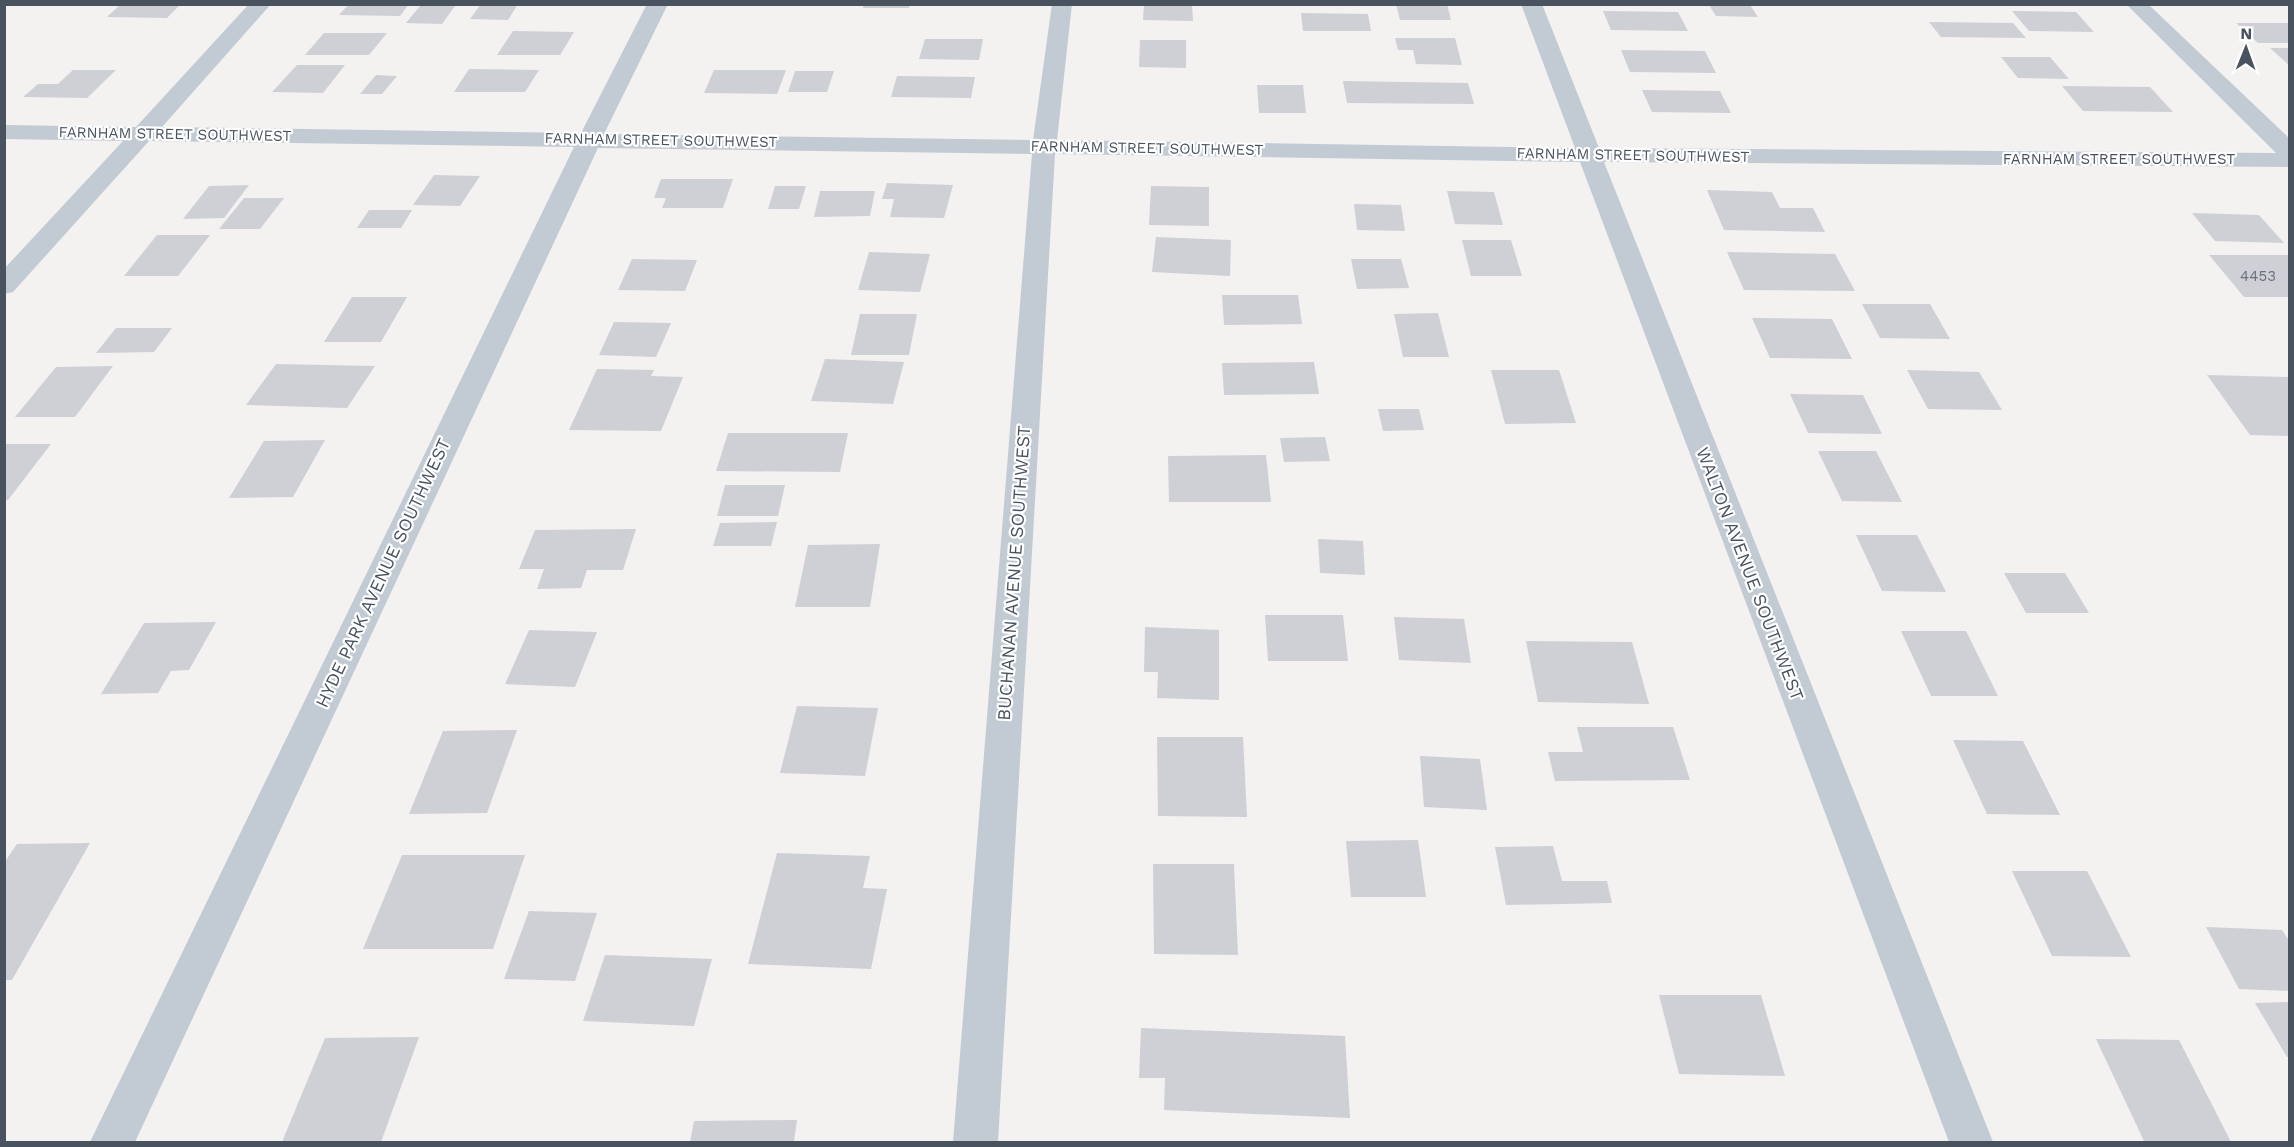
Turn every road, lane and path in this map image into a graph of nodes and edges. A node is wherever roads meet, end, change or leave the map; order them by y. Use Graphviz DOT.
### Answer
graph roads {
  1 [pos="261,4"];
  2 [pos="658,4"];
  3 [pos="1062,4"];
  4 [pos="1531,4"];
  5 [pos="2136,4"];
  6 [pos="4,132"];
  7 [pos="143,134"];
  8 [pos="591,138"];
  9 [pos="1044,147"];
  10 [pos="2289,153"];
  11 [pos="1587,155"];
  12 [pos="2289,159"];
  13 [pos="4,286"];
  14 [pos="112,1143"];
  15 [pos="975,1143"];
  16 [pos="1971,1143"];
  1 -- 7 [label="street"];
  2 -- 8 [label="street, HYDE PARK AVENUE SOUTHWEST"];
  3 -- 9 [label="street, BUCHANAN AVENUE SOUTHWEST"];
  4 -- 11 [label="street, WALTON AVENUE SOUTHWEST"];
  5 -- 10 [label="street"];
  6 -- 7 [label="street, FARNHAM STREET SOUTHWEST"];
  7 -- 8 [label="street, FARNHAM STREET SOUTHWEST"];
  7 -- 13 [label="street"];
  8 -- 9 [label="street, FARNHAM STREET SOUTHWEST"];
  8 -- 14 [label="street, HYDE PARK AVENUE SOUTHWEST"];
  9 -- 11 [label="street, FARNHAM STREET SOUTHWEST"];
  9 -- 15 [label="street, BUCHANAN AVENUE SOUTHWEST"];
  11 -- 12 [label="street, FARNHAM STREET SOUTHWEST"];
  11 -- 16 [label="street, WALTON AVENUE SOUTHWEST"];
}
